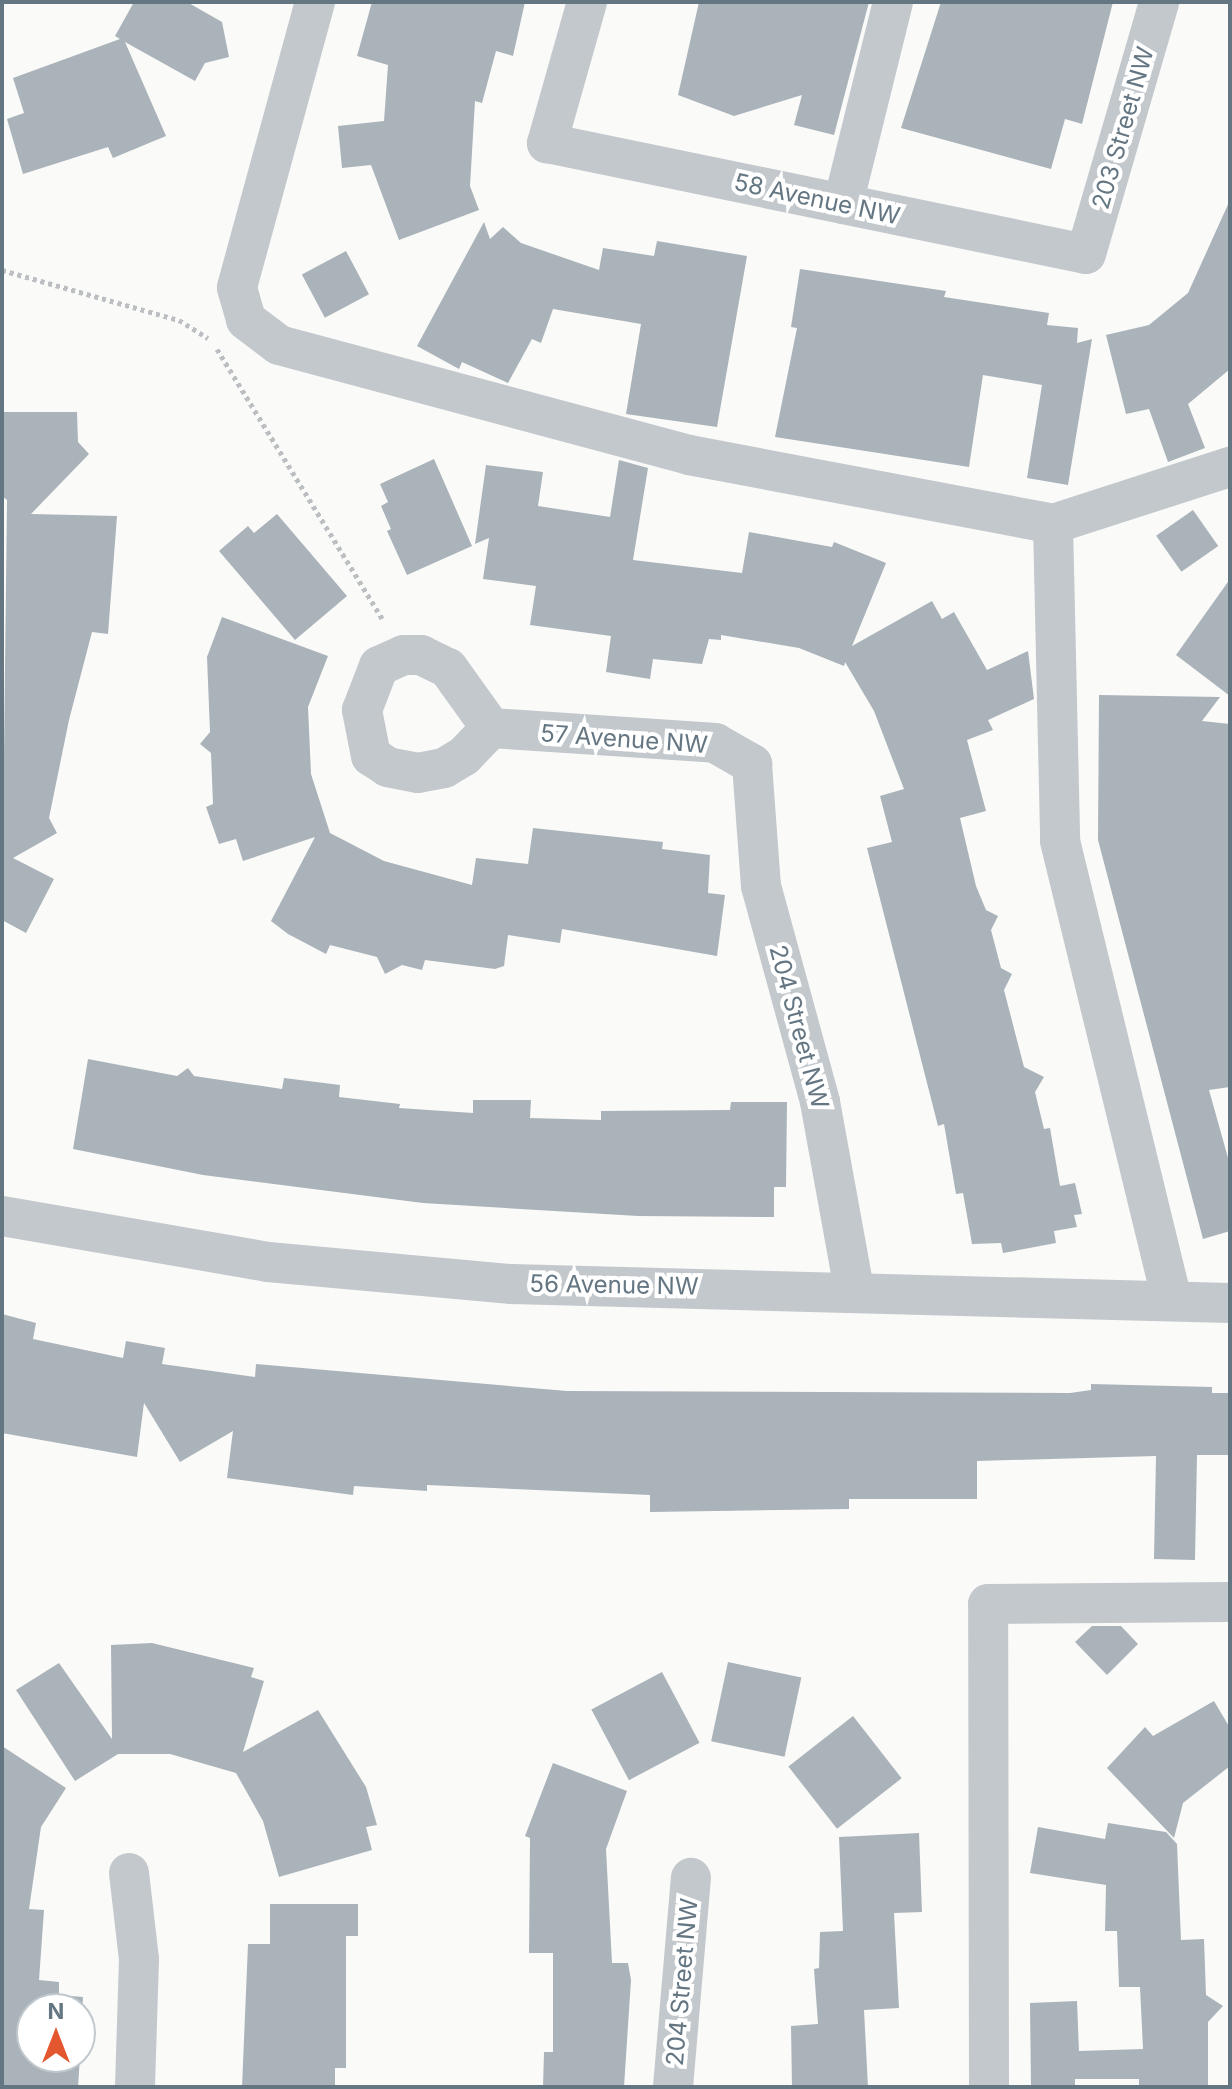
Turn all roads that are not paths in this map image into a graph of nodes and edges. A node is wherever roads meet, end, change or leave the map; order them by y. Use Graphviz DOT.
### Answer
graph roads {
  1 [pos="315,2"];
  2 [pos="587,2"];
  3 [pos="893,2"];
  4 [pos="1159,2"];
  5 [pos="843,204"];
  6 [pos="1086,254"];
  7 [pos="1230,467"];
  8 [pos="1053,524"];
  9 [pos="491,728"];
  10 [pos="752,764"];
  11 [pos="2,1216"];
  12 [pos="854,1289"];
  13 [pos="1172,1301"];
  14 [pos="1230,1303"];
  15 [pos="1230,1602"];
  16 [pos="129,1873"];
  17 [pos="691,1878"];
  18 [pos="135,2087"];
  19 [pos="673,2087"];
  20 [pos="989,2087"];
  1 -- 8 [label="street"];
  2 -- 5 [label="street, 58 Avenue NW"];
  3 -- 5 [label="street"];
  4 -- 6 [label="street, 203 Street NW"];
  5 -- 6 [label="street, 58 Avenue NW"];
  7 -- 8 [label="street"];
  8 -- 13 [label="street"];
  9 -- 9 [label="street"];
  9 -- 10 [label="street, 57 Avenue NW"];
  10 -- 12 [label="street, 204 Street NW"];
  11 -- 12 [label="street, 56 Avenue NW"];
  12 -- 13 [label="street, 56 Avenue NW"];
  13 -- 14 [label="street, 56 Avenue NW"];
  15 -- 20 [label="street"];
  16 -- 18 [label="street"];
  17 -- 19 [label="street, 204 Street NW"];
}
